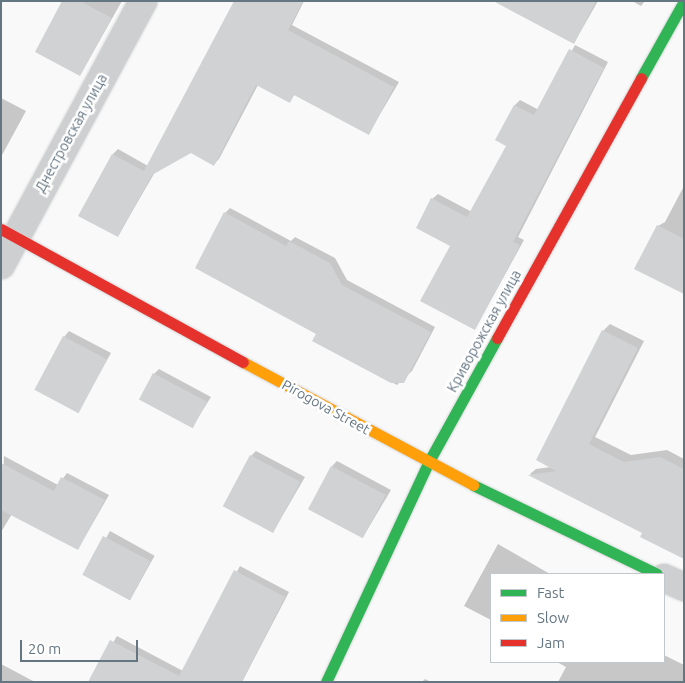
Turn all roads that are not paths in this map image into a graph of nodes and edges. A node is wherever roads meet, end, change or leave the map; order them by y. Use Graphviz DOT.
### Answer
graph roads {
  1 [pos="143,1"];
  2 [pos="684,2"];
  3 [pos="8,232"];
  4 [pos="1,265"];
  5 [pos="428,463"];
  6 [pos="655,573"];
  7 [pos="665,578"];
  8 [pos="684,587"];
  9 [pos="326,682"];
  1 -- 3 [label="street, Днестровская улица"];
  2 -- 5 [label="street, Криворожская улица"];
  3 -- 4 [label="street, Днестровская улица"];
  3 -- 5 [label="street, Pirogova Street"];
  5 -- 6 [label="street, Pirogova Street"];
  5 -- 9 [label="street, Криворожская улица"];
  7 -- 8 [label="street"];
}
